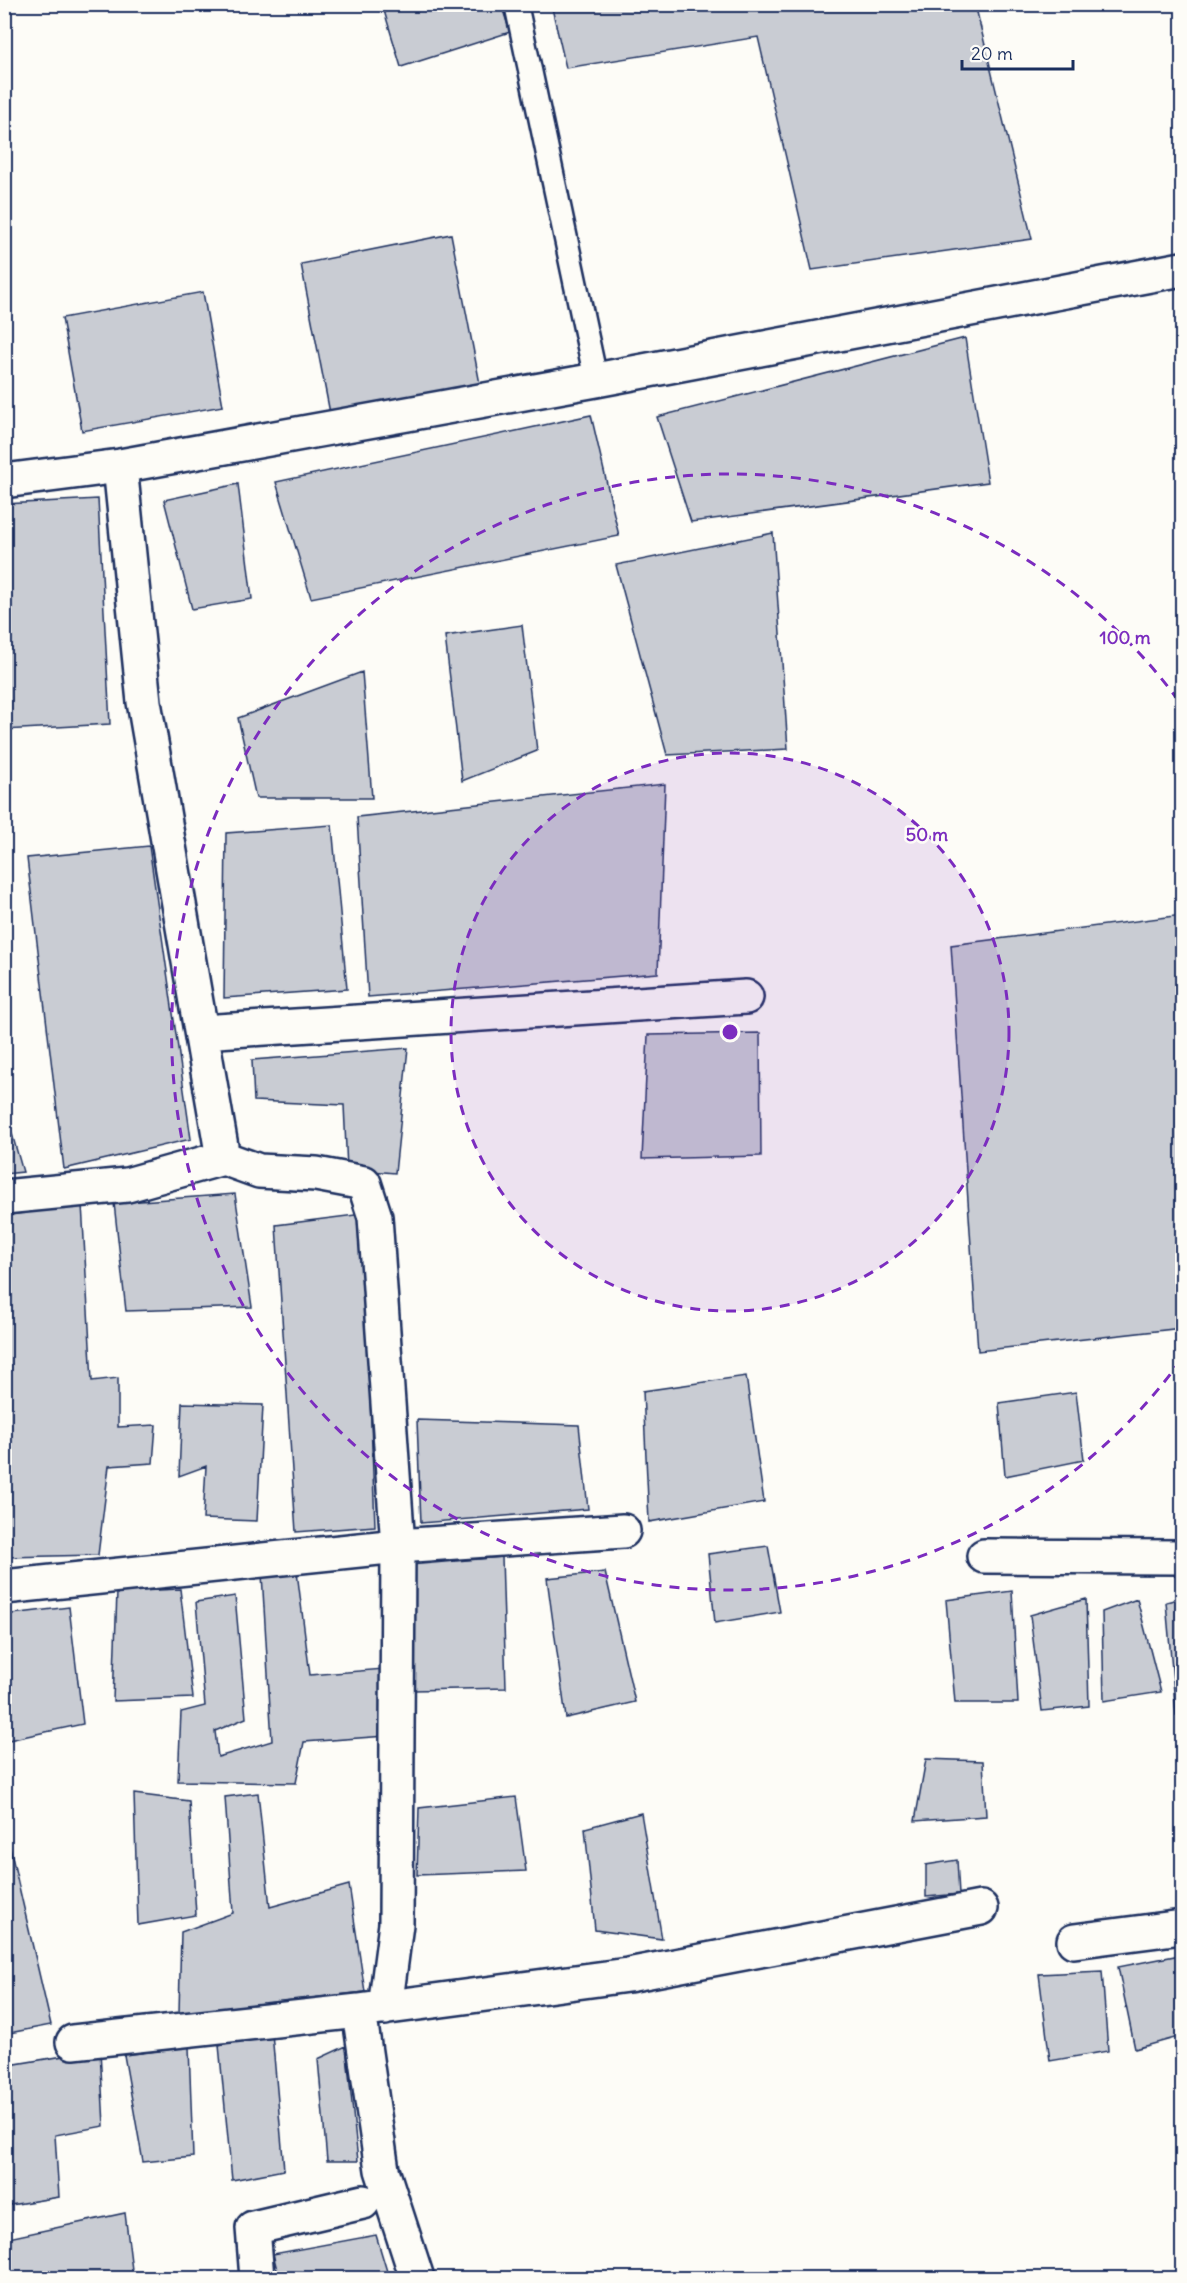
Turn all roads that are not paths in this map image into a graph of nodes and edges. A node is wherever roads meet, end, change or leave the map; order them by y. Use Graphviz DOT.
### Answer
graph roads {
  1 [pos="516,4"];
  2 [pos="1182,269"];
  3 [pos="596,380"];
  4 [pos="120,466"];
  5 [pos="4,481"];
  6 [pos="746,997"];
  7 [pos="202,1032"];
  8 [pos="223,1158"];
  9 [pos="4,1197"];
  10 [pos="623,1531"];
  11 [pos="398,1546"];
  12 [pos="984,1556"];
  13 [pos="1182,1557"];
  14 [pos="4,1587"];
  15 [pos="981,1908"];
  16 [pos="1182,1927"];
  17 [pos="1074,1941"];
  18 [pos="372,2010"];
  19 [pos="73,2042"];
  20 [pos="363,2202"];
  21 [pos="257,2278"];
  22 [pos="417,2278"];
  1 -- 3 [label="lane"];
  2 -- 3 [label="street"];
  3 -- 4 [label="street"];
  4 -- 5 [label="street"];
  4 -- 7 [label="street"];
  6 -- 7 [label="street"];
  7 -- 8 [label="street"];
  8 -- 9 [label="street"];
  8 -- 11 [label="street"];
  10 -- 11 [label="street"];
  11 -- 14 [label="street"];
  11 -- 18 [label="street"];
  12 -- 13 [label="street"];
  15 -- 18 [label="street"];
  16 -- 17 [label="street"];
  18 -- 19 [label="street"];
  18 -- 22 [label="street"];
  20 -- 21 [label="street"];
}
